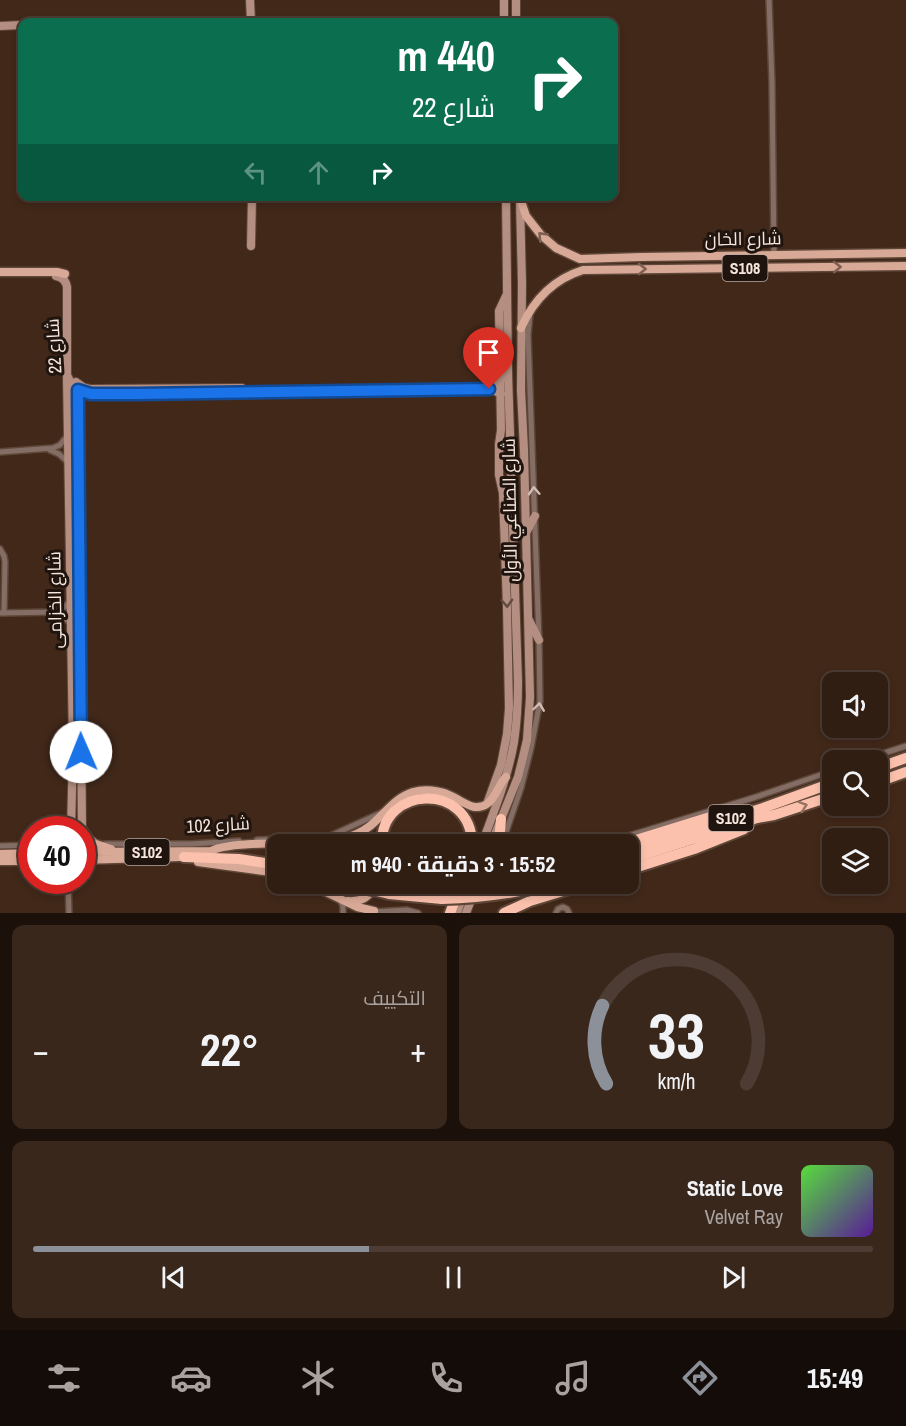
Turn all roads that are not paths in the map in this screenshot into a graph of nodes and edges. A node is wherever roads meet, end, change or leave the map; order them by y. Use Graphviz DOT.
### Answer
graph roads {
  1 [pos="250,0"];
  2 [pos="504,0"];
  3 [pos="516,0"];
  4 [pos="769,0"];
  5 [pos="251,18"];
  6 [pos="504,18"];
  7 [pos="516,18"];
  8 [pos="18,25"];
  9 [pos="0,26"];
  10 [pos="252,201"];
  11 [pos="506,201"];
  12 [pos="520,201"];
  13 [pos="521,201"];
  14 [pos="251,246"];
  15 [pos="906,253"];
  16 [pos="774,255"];
  17 [pos="906,266"];
  18 [pos="0,274"];
  19 [pos="60,275"];
  20 [pos="507,295"];
  21 [pos="531,308"];
  22 [pos="521,328"];
  23 [pos="67,370"];
  24 [pos="508,374"];
  25 [pos="500,381"];
  26 [pos="78,386"];
  27 [pos="501,394"];
  28 [pos="69,435"];
  29 [pos="48,449"];
  30 [pos="524,450"];
  31 [pos="0,452"];
  32 [pos="533,462"];
  33 [pos="69,463"];
  34 [pos="535,516"];
  35 [pos="526,534"];
  36 [pos="0,549"];
  37 [pos="70,601"];
  38 [pos="54,612"];
  39 [pos="2,613"];
  40 [pos="528,616"];
  41 [pos="71,624"];
  42 [pos="508,633"];
  43 [pos="539,640"];
  44 [pos="517,648"];
  45 [pos="518,713"];
  46 [pos="72,720"];
  47 [pos="508,721"];
  48 [pos="906,746"];
  49 [pos="531,748"];
  50 [pos="81,752"];
  51 [pos="888,752"];
  52 [pos="523,757"];
  53 [pos="906,758"];
  54 [pos="888,764"];
  55 [pos="906,772"];
  56 [pos="822,774"];
  57 [pos="506,777"];
  58 [pos="888,778"];
  59 [pos="822,786"];
  60 [pos="799,794"];
  61 [pos="822,799"];
  62 [pos="487,804"];
  63 [pos="385,811"];
  64 [pos="774,815"];
  65 [pos="71,816"];
  66 [pos="83,816"];
  67 [pos="501,819"];
  68 [pos="355,834"];
  69 [pos="383,834"];
  70 [pos="471,834"];
  71 [pos="486,834"];
  72 [pos="495,834"];
  73 [pos="500,834"];
  74 [pos="506,834"];
  75 [pos="635,834"];
  76 [pos="639,839"];
  77 [pos="96,844"];
  78 [pos="18,845"];
  79 [pos="267,845"];
  80 [pos="0,846"];
  81 [pos="639,847"];
  82 [pos="211,851"];
  83 [pos="96,852"];
  84 [pos="120,852"];
  85 [pos="18,853"];
  86 [pos="0,854"];
  87 [pos="639,856"];
  88 [pos="184,857"];
  89 [pos="267,857"];
  90 [pos="96,860"];
  91 [pos="0,861"];
  92 [pos="15,861"];
  93 [pos="267,863"];
  94 [pos="639,866"];
  95 [pos="0,867"];
  96 [pos="267,871"];
  97 [pos="68,894"];
  98 [pos="331,894"];
  99 [pos="369,894"];
  100 [pos="442,894"];
  101 [pos="458,894"];
  102 [pos="462,894"];
  103 [pos="473,894"];
  104 [pos="506,894"];
  105 [pos="544,894"];
  106 [pos="557,894"];
  107 [pos="342,899"];
  108 [pos="452,911"];
  109 [pos="372,912"];
  110 [pos="69,913"];
  111 [pos="343,913"];
  112 [pos="355,913"];
  113 [pos="418,913"];
  114 [pos="466,913"];
  115 [pos="504,913"];
  116 [pos="518,913"];
  117 [pos="556,913"];
  118 [pos="569,913"];
  1 -- 5 [label="street"];
  2 -- 6 [label="street"];
  3 -- 7 [label="street"];
  4 -- 16 [label="street"];
  8 -- 9 [label="street"];
  10 -- 14 [label="street"];
  11 -- 20 [label="street, شارع الصناعي الأول"];
  12 -- 22 [label="street, شارع الصناعي الأول"];
  16 -- 13 [label="main road, شارع الخان / S108, one-way"];
  15 -- 16 [label="main road, شارع الخان / S108"];
  21 -- 17 [label="main road, شارع الخان / S108, one-way"];
  18 -- 19 [label="main road"];
  19 -- 23 [label="street, شارع 22"];
  19 -- 26 [label="street, شارع 22"];
  20 -- 24 [label="street, شارع الصناعي الأول"];
  20 -- 25 [label="street"];
  21 -- 22 [label="main road"];
  21 -- 32 [label="street"];
  22 -- 30 [label="street, شارع الصناعي الأول"];
  23 -- 26 [label="street, شارع 22"];
  23 -- 28 [label="street, شارع الخزامى"];
  24 -- 25 [label="street"];
  24 -- 44 [label="street, شارع الصناعي الأول"];
  25 -- 26 [label="street, شارع 22"];
  25 -- 27 [label="street"];
  26 -- 27 [label="street, شارع 22"];
  26 -- 50 [label="street, شارع الخزامى"];
  27 -- 42 [label="street, one-way"];
  28 -- 29 [label="street"];
  28 -- 33 [label="street, شارع الخزامى"];
  29 -- 31 [label="street"];
  29 -- 33 [label="street"];
  30 -- 32 [label="street"];
  30 -- 35 [label="street, شارع الصناعي الأول"];
  34 -- 32 [label="street, one-way"];
  33 -- 37 [label="street, شارع الخزامى"];
  34 -- 35 [label="street"];
  34 -- 43 [label="street"];
  35 -- 40 [label="street, شارع الصناعي الأول"];
  36 -- 39 [label="street"];
  37 -- 38 [label="street"];
  37 -- 41 [label="street, شارع الخزامى"];
  38 -- 39 [label="street"];
  38 -- 41 [label="street"];
  40 -- 43 [label="street"];
  40 -- 52 [label="street, شارع الصناعي الأول"];
  41 -- 46 [label="street, شارع الخزامى"];
  42 -- 44 [label="street"];
  42 -- 47 [label="street"];
  49 -- 43 [label="street, one-way"];
  44 -- 45 [label="street, شارع الصناعي الأول"];
  45 -- 47 [label="street"];
  45 -- 57 [label="street, شارع الصناعي الأول"];
  46 -- 50 [label="street"];
  46 -- 65 [label="street, شارع الخزامى"];
  47 -- 62 [label="street"];
  48 -- 51 [label="street"];
  49 -- 52 [label="street"];
  49 -- 74 [label="street"];
  50 -- 66 [label="street, شارع الخزامى"];
  52 -- 67 [label="street, شارع الصناعي الأول"];
  53 -- 54 [label="highway"];
  55 -- 58 [label="highway"];
  56 -- 75 [label="street"];
  57 -- 62 [label="main road"];
  57 -- 71 [label="street, شارع الصناعي الأول"];
  59 -- 60 [label="highway, S102"];
  60 -- 76 [label="highway"];
  60 -- 81 [label="highway, S102"];
  64 -- 61 [label="highway, S102, one-way"];
  62 -- 63 [label="main road"];
  63 -- 68 [label="main road"];
  63 -- 77 [label="street, شارع 102"];
  64 -- 87 [label="highway, S102"];
  64 -- 94 [label="highway"];
  67 -- 72 [label="street, شارع الصناعي الأول"];
  67 -- 73 [label="highway"];
  69 -- 70 [label="highway"];
  77 -- 84 [label="main road"];
  78 -- 80 [label="street"];
  79 -- 82 [label="main road"];
  82 -- 84 [label="main road, شارع 102 / S102"];
  82 -- 89 [label="highway, شارع 102 / S102"];
  83 -- 84 [label="main road, شارع 102 / S102"];
  85 -- 86 [label="main road"];
  88 -- 90 [label="main road, شارع 102 / S102"];
  88 -- 93 [label="highway, شارع 102 / S102"];
  88 -- 96 [label="main road"];
  91 -- 92 [label="main road"];
  92 -- 95 [label="street"];
  97 -- 110 [label="street"];
  98 -- 107 [label="main road"];
  99 -- 107 [label="main road"];
  100 -- 104 [label="highway, bridge"];
  101 -- 108 [label="highway"];
  102 -- 108 [label="street"];
  103 -- 114 [label="street"];
  105 -- 115 [label="highway"];
  106 -- 116 [label="street"];
  107 -- 109 [label="main road"];
  107 -- 111 [label="street"];
  107 -- 112 [label="main road"];
  109 -- 113 [label="street"];
  117 -- 118 [label="street"];
}
